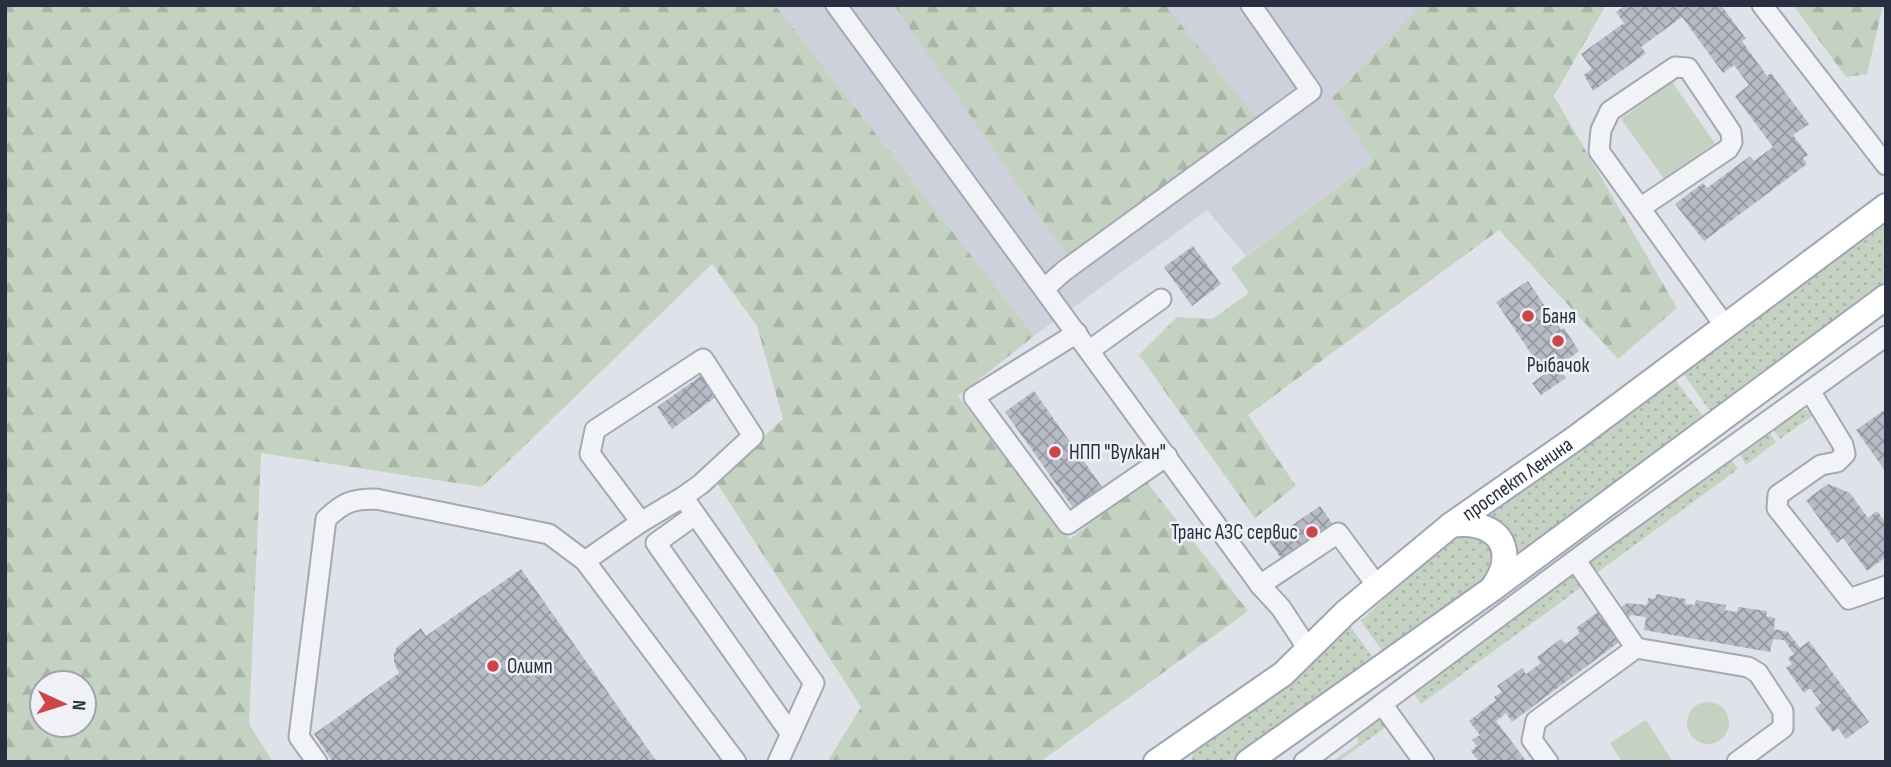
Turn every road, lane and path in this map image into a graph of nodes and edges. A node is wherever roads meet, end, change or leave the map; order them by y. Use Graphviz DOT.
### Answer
graph roads {
  1 [pos="836,5"];
  2 [pos="1251,5"];
  3 [pos="1762,5"];
  4 [pos="1886,165"];
  5 [pos="1886,206"];
  6 [pos="1640,208"];
  7 [pos="1044,289"];
  8 [pos="1886,297"];
  9 [pos="1161,299"];
  10 [pos="1726,326"];
  11 [pos="1840,331"];
  12 [pos="1077,332"];
  13 [pos="1886,335"];
  14 [pos="1090,350"];
  15 [pos="1858,356"];
  16 [pos="1810,391"];
  17 [pos="1167,456"];
  18 [pos="683,498"];
  19 [pos="695,515"];
  20 [pos="641,522"];
  21 [pos="1451,525"];
  22 [pos="586,561"];
  23 [pos="1576,561"];
  24 [pos="1260,585"];
  25 [pos="1886,586"];
  26 [pos="1378,587"];
  27 [pos="1492,589"];
  28 [pos="1636,648"];
  29 [pos="1308,649"];
  30 [pos="1382,704"];
  31 [pos="791,734"];
  32 [pos="1179,752"];
  33 [pos="1275,754"];
  34 [pos="317,762"];
  35 [pos="736,762"];
  36 [pos="778,762"];
  37 [pos="1156,762"];
  38 [pos="1248,762"];
  39 [pos="1304,762"];
  40 [pos="1424,762"];
  41 [pos="1548,762"];
  42 [pos="1737,762"];
  1 -- 7 [label="street"];
  2 -- 7 [label="street"];
  3 -- 4 [label="street"];
  5 -- 10 [label="main road, проспект Ленина"];
  6 -- 6 [label="street"];
  6 -- 10 [label="street"];
  7 -- 12 [label="street"];
  8 -- 11 [label="main road"];
  9 -- 14 [label="street"];
  10 -- 21 [label="main road, проспект Ленина"];
  11 -- 15 [label="street"];
  11 -- 27 [label="main road"];
  12 -- 14 [label="street"];
  12 -- 17 [label="street"];
  13 -- 15 [label="street"];
  14 -- 17 [label="street"];
  15 -- 16 [label="street"];
  16 -- 23 [label="street"];
  16 -- 25 [label="street"];
  17 -- 24 [label="street"];
  18 -- 19 [label="street"];
  18 -- 20 [label="street"];
  18 -- 20 [label="street"];
  19 -- 31 [label="street"];
  19 -- 31 [label="street"];
  20 -- 22 [label="street"];
  21 -- 26 [label="main road, проспект Ленина"];
  21 -- 27 [label="main road"];
  22 -- 34 [label="street"];
  22 -- 35 [label="street"];
  23 -- 28 [label="street"];
  23 -- 30 [label="street"];
  24 -- 26 [label="street"];
  24 -- 29 [label="street"];
  26 -- 29 [label="main road, проспект Ленина"];
  27 -- 33 [label="main road"];
  28 -- 41 [label="street"];
  28 -- 42 [label="street"];
  29 -- 32 [label="main road, проспект Ленина"];
  30 -- 39 [label="street"];
  30 -- 40 [label="street"];
  31 -- 36 [label="street"];
  32 -- 37 [label="main road, проспект Ленина"];
  33 -- 38 [label="main road"];
}
